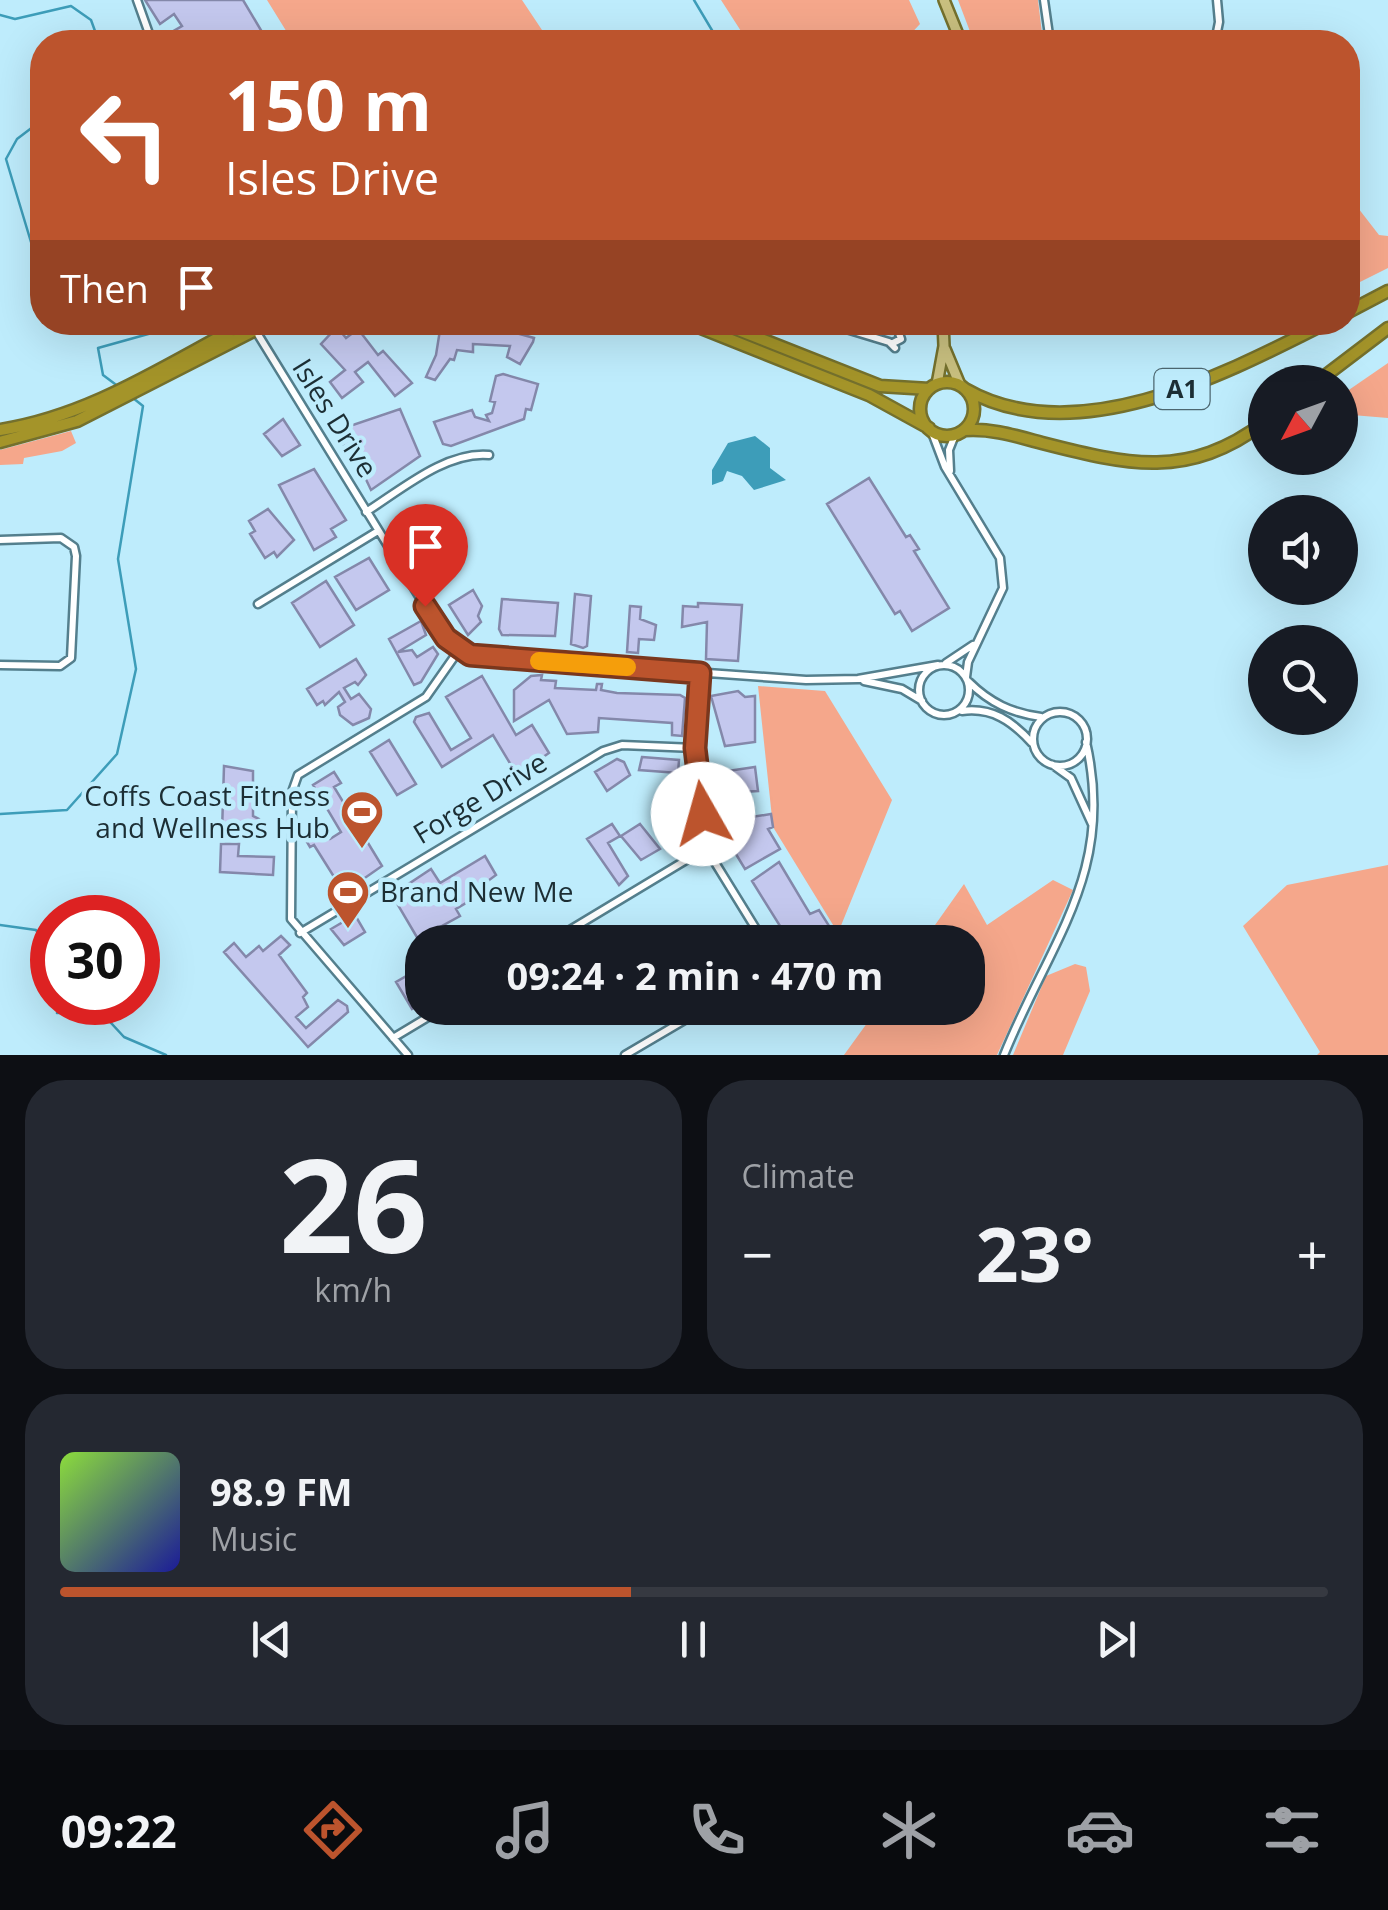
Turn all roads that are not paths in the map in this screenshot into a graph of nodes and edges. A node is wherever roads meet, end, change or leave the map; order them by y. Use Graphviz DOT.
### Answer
graph roads {
  1 [pos="137,0"];
  2 [pos="944,0"];
  3 [pos="1044,0"];
  4 [pos="1217,0"];
  5 [pos="148,30"];
  6 [pos="956,30"];
  7 [pos="1048,30"];
  8 [pos="1218,30"];
  9 [pos="1388,291"];
  10 [pos="1360,306"];
  11 [pos="1388,328"];
  12 [pos="223,335"];
  13 [pos="233,335"];
  14 [pos="258,335"];
  15 [pos="719,335"];
  16 [pos="751,335"];
  17 [pos="862,335"];
  18 [pos="900,335"];
  19 [pos="944,335"];
  20 [pos="1300,335"];
  21 [pos="944,346"];
  22 [pos="1339,365"];
  23 [pos="934,386"];
  24 [pos="963,387"];
  25 [pos="135,388"];
  26 [pos="120,397"];
  27 [pos="930,429"];
  28 [pos="0,430"];
  29 [pos="960,432"];
  30 [pos="1248,432"];
  31 [pos="0,442"];
  32 [pos="489,455"];
  33 [pos="952,477"];
  34 [pos="366,512"];
  35 [pos="378,531"];
  36 [pos="0,540"];
  37 [pos="258,604"];
  38 [pos="981,638"];
  39 [pos="458,650"];
  40 [pos="0,664"];
  41 [pos="940,665"];
  42 [pos="700,673"];
  43 [pos="858,679"];
  44 [pos="967,679"];
  45 [pos="922,702"];
  46 [pos="957,711"];
  47 [pos="1043,718"];
  48 [pos="1086,742"];
  49 [pos="1033,744"];
  50 [pos="695,748"];
  51 [pos="1052,764"];
  52 [pos="1094,830"];
  53 [pos="706,848"];
  54 [pos="578,925"];
  55 [pos="754,925"];
  56 [pos="300,933"];
  57 [pos="415,1025"];
  58 [pos="676,1025"];
  59 [pos="393,1038"];
  60 [pos="408,1055"];
  61 [pos="625,1055"];
  62 [pos="1004,1055"];
  1 -- 5 [label="street"];
  2 -- 6 [label="main road"];
  3 -- 7 [label="street"];
  4 -- 8 [label="street"];
  9 -- 10 [label="highway"];
  11 -- 22 [label="highway"];
  12 -- 25 [label="highway"];
  13 -- 25 [label="highway"];
  14 -- 34 [label="street, Isles Drive"];
  15 -- 27 [label="highway, A1"];
  16 -- 23 [label="highway, A1"];
  17 -- 18 [label="street"];
  19 -- 21 [label="main road"];
  20 -- 24 [label="highway, A1"];
  21 -- 23 [label="main road"];
  21 -- 24 [label="main road"];
  23 -- 24 [label="highway, A1"];
  23 -- 27 [label="highway"];
  24 -- 29 [label="highway"];
  25 -- 26 [label="highway"];
  26 -- 28 [label="highway"];
  26 -- 31 [label="highway"];
  27 -- 29 [label="highway, A1"];
  27 -- 33 [label="street"];
  29 -- 30 [label="highway, A1"];
  29 -- 33 [label="street"];
  32 -- 34 [label="street"];
  33 -- 38 [label="street"];
  34 -- 35 [label="street, Isles Drive"];
  35 -- 37 [label="street"];
  35 -- 39 [label="street, Isles Drive"];
  36 -- 40 [label="street"];
  38 -- 41 [label="street"];
  38 -- 44 [label="street"];
  39 -- 42 [label="street"];
  39 -- 56 [label="street"];
  41 -- 43 [label="street"];
  41 -- 44 [label="street"];
  41 -- 45 [label="street"];
  42 -- 43 [label="street"];
  42 -- 50 [label="street"];
  43 -- 45 [label="street"];
  44 -- 46 [label="street"];
  44 -- 47 [label="street"];
  45 -- 46 [label="street"];
  46 -- 49 [label="street"];
  47 -- 48 [label="street"];
  47 -- 49 [label="street"];
  48 -- 51 [label="street"];
  48 -- 52 [label="street"];
  49 -- 51 [label="street"];
  50 -- 53 [label="street"];
  50 -- 56 [label="street, Forge Drive"];
  51 -- 52 [label="street"];
  52 -- 62 [label="street"];
  53 -- 54 [label="street"];
  53 -- 55 [label="street"];
  56 -- 59 [label="street"];
  57 -- 59 [label="street"];
  58 -- 61 [label="street"];
  59 -- 60 [label="street"];
}
